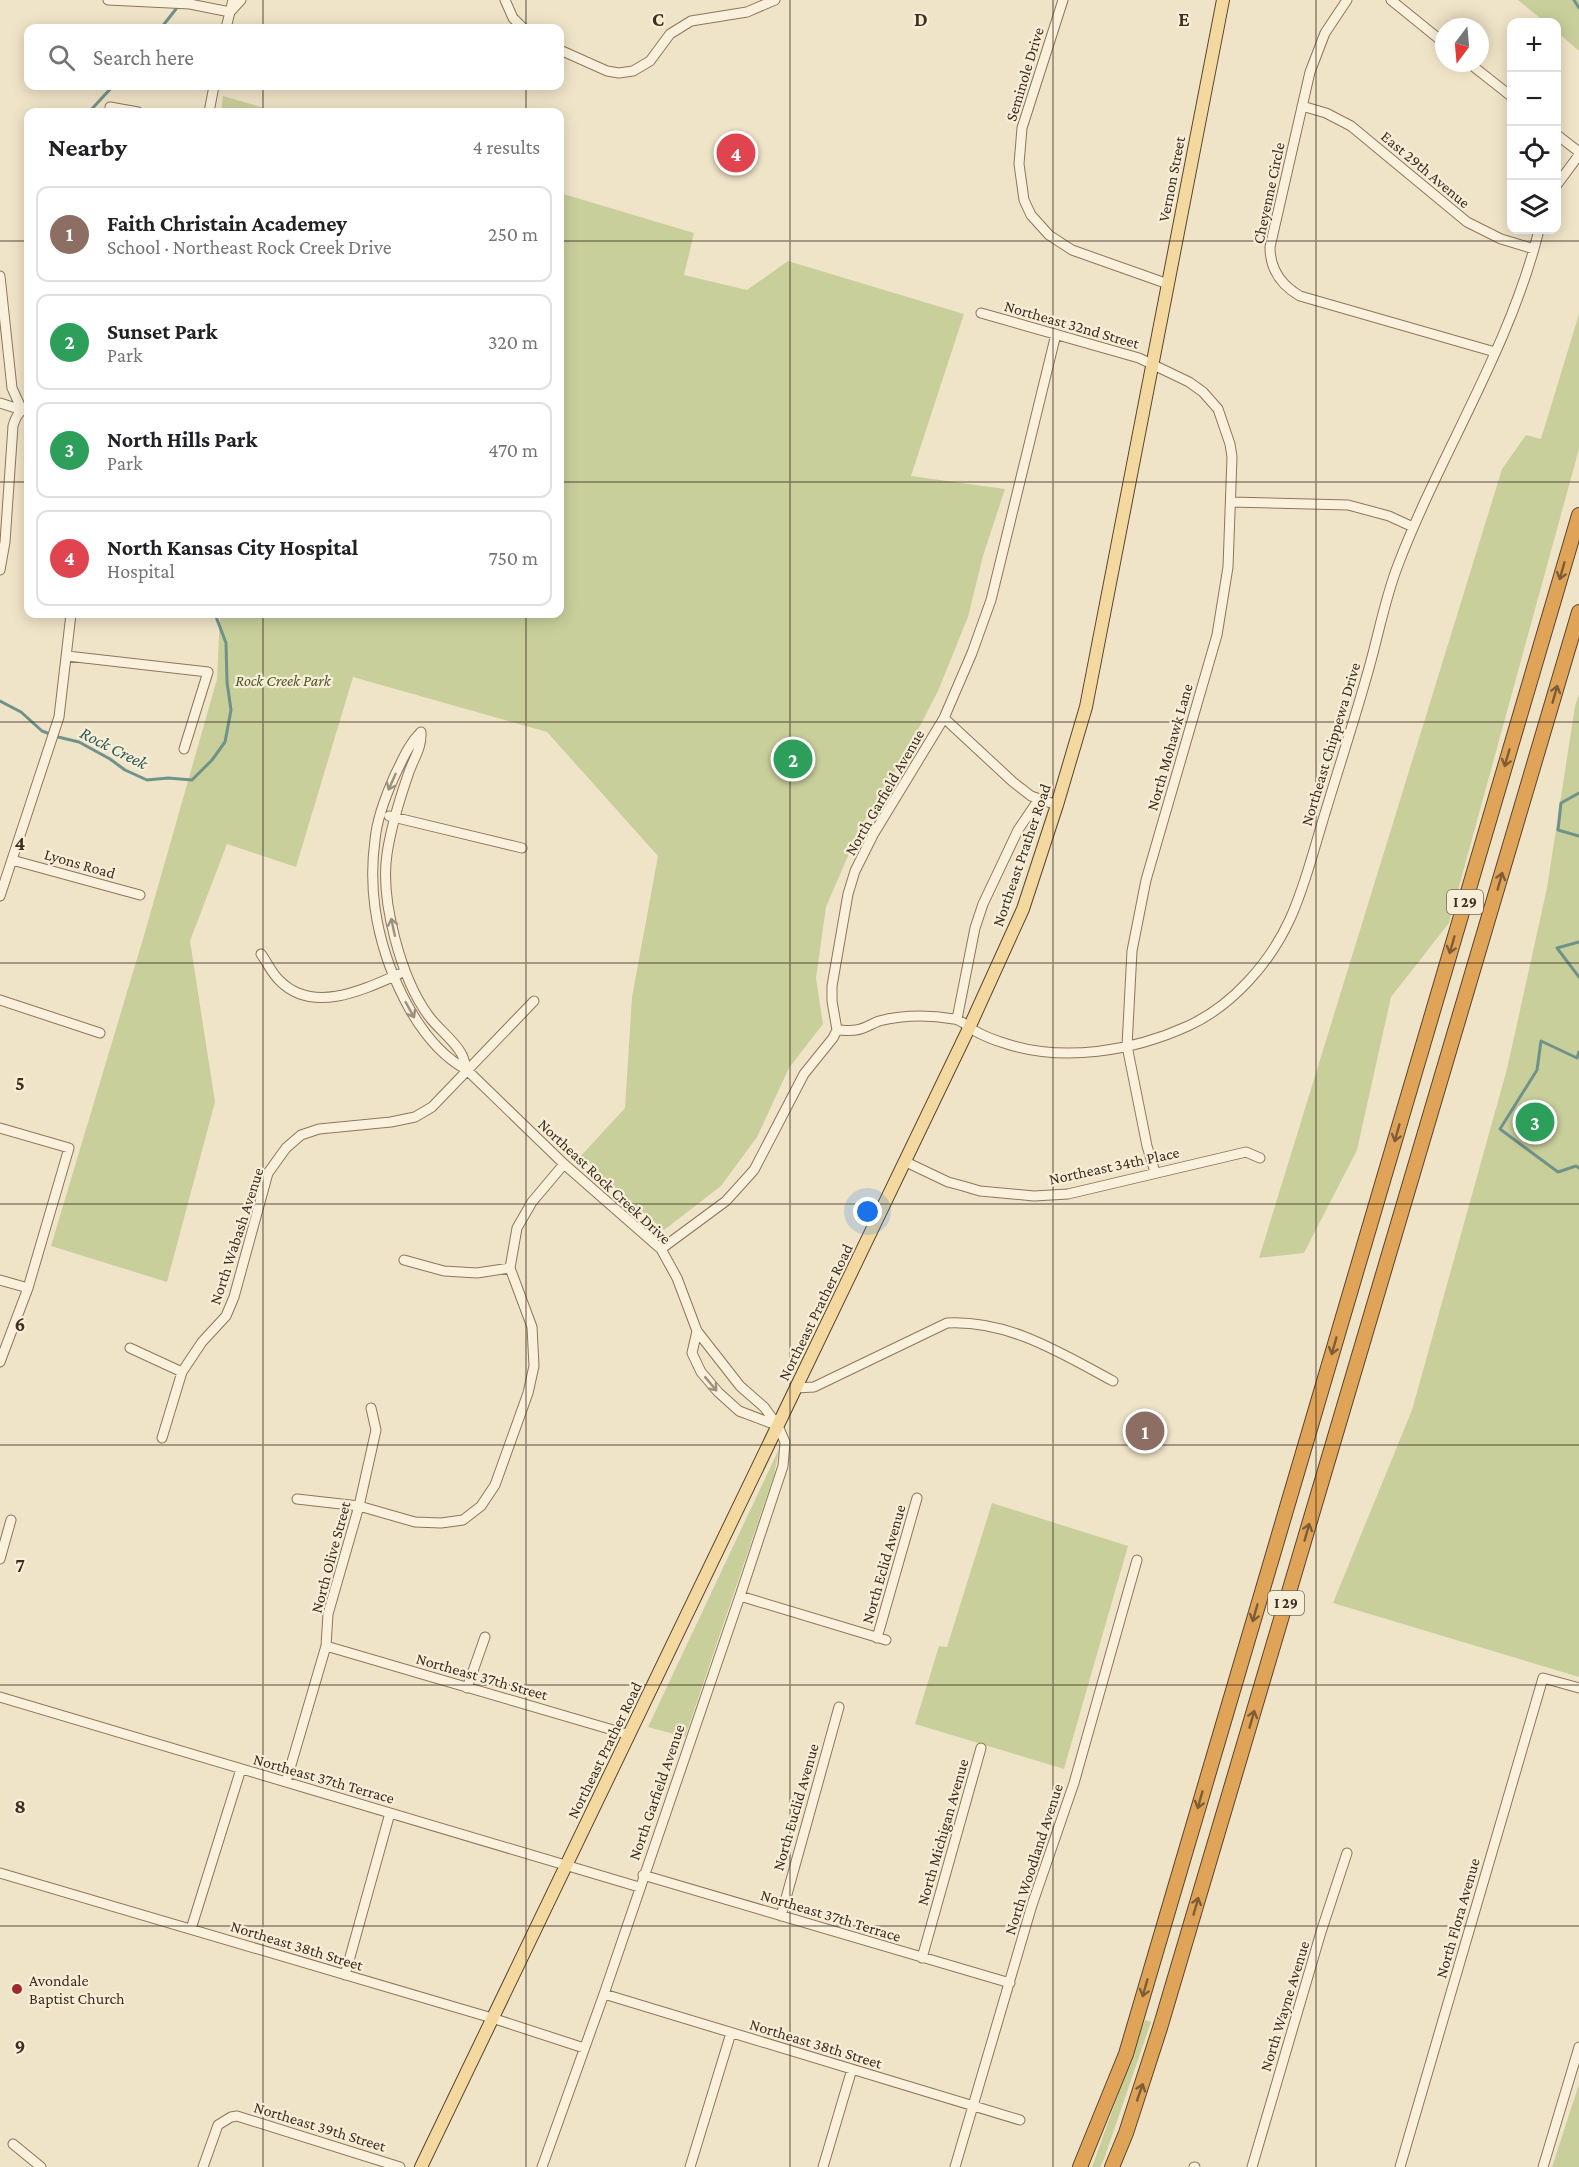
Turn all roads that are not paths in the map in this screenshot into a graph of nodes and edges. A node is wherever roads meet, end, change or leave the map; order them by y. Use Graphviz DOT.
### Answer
graph roads {
  1 [pos="108,0"];
  2 [pos="233,0"];
  3 [pos="242,0"];
  4 [pos="505,0"];
  5 [pos="775,0"];
  6 [pos="1063,0"];
  7 [pos="1223,0"];
  8 [pos="1347,0"];
  9 [pos="1391,0"];
  10 [pos="230,12"];
  11 [pos="227,24"];
  12 [pos="519,24"];
  13 [pos="1435,36"];
  14 [pos="564,52"];
  15 [pos="1480,72"];
  16 [pos="213,90"];
  17 [pos="1507,93"];
  18 [pos="1302,106"];
  19 [pos="110,107"];
  20 [pos="116,108"];
  21 [pos="210,108"];
  22 [pos="1561,138"];
  23 [pos="1579,154"];
  24 [pos="1561,180"];
  25 [pos="1538,234"];
  26 [pos="1534,249"];
  27 [pos="0,276"];
  28 [pos="1168,284"];
  29 [pos="981,313"];
  30 [pos="1056,334"];
  31 [pos="1495,352"];
  32 [pos="1152,366"];
  33 [pos="0,403"];
  34 [pos="24,406"];
  35 [pos="24,408"];
  36 [pos="24,409"];
  37 [pos="1232,502"];
  38 [pos="1579,515"];
  39 [pos="1413,527"];
  40 [pos="0,570"];
  41 [pos="1579,612"];
  42 [pos="71,618"];
  43 [pos="67,656"];
  44 [pos="944,718"];
  45 [pos="184,749"];
  46 [pos="1039,800"];
  47 [pos="1057,805"];
  48 [pos="381,814"];
  49 [pos="395,817"];
  50 [pos="522,848"];
  51 [pos="12,860"];
  52 [pos="140,895"];
  53 [pos="0,896"];
  54 [pos="261,954"];
  55 [pos="406,970"];
  56 [pos="394,976"];
  57 [pos="0,1000"];
  58 [pos="534,1001"];
  59 [pos="957,1019"];
  60 [pos="969,1028"];
  61 [pos="837,1030"];
  62 [pos="100,1033"];
  63 [pos="1127,1046"];
  64 [pos="467,1070"];
  65 [pos="0,1128"];
  66 [pos="1260,1158"];
  67 [pos="906,1162"];
  68 [pos="564,1164"];
  69 [pos="1155,1173"];
  70 [pos="660,1249"];
  71 [pos="404,1260"];
  72 [pos="510,1268"];
  73 [pos="0,1280"];
  74 [pos="28,1288"];
  75 [pos="697,1331"];
  76 [pos="130,1348"];
  77 [pos="0,1362"];
  78 [pos="182,1372"];
  79 [pos="1113,1381"];
  80 [pos="796,1388"];
  81 [pos="371,1408"];
  82 [pos="778,1426"];
  83 [pos="162,1438"];
  84 [pos="297,1498"];
  85 [pos="917,1498"];
  86 [pos="359,1506"];
  87 [pos="11,1520"];
  88 [pos="0,1559"];
  89 [pos="1137,1560"];
  90 [pos="740,1596"];
  91 [pos="484,1637"];
  92 [pos="326,1646"];
  93 [pos="467,1688"];
  94 [pos="1579,1688"];
  95 [pos="0,1697"];
  96 [pos="839,1707"];
  97 [pos="630,1735"];
  98 [pos="981,1748"];
  99 [pos="241,1769"];
  100 [pos="286,1782"];
  101 [pos="390,1813"];
  102 [pos="1347,1853"];
  103 [pos="567,1864"];
  104 [pos="0,1873"];
  105 [pos="643,1875"];
  106 [pos="639,1887"];
  107 [pos="781,1916"];
  108 [pos="191,1929"];
  109 [pos="922,1958"];
  110 [pos="345,1975"];
  111 [pos="1010,1983"];
  112 [pos="604,1994"];
  113 [pos="492,2018"];
  114 [pos="731,2032"];
  115 [pos="1579,2047"];
  116 [pos="584,2048"];
  117 [pos="852,2069"];
  118 [pos="973,2106"];
  119 [pos="1020,2120"];
  120 [pos="1126,2133"];
  121 [pos="13,2144"];
  122 [pos="41,2167"];
  123 [pos="203,2167"];
  124 [pos="400,2167"];
  125 [pos="421,2167"];
  126 [pos="542,2167"];
  127 [pos="690,2167"];
  128 [pos="823,2167"];
  129 [pos="955,2167"];
  130 [pos="1080,2167"];
  131 [pos="1112,2167"];
  132 [pos="1118,2167"];
  133 [pos="1251,2167"];
  134 [pos="1400,2167"];
  135 [pos="1543,2167"];
  1 -- 10 [label="street"];
  2 -- 10 [label="street"];
  3 -- 10 [label="street"];
  4 -- 12 [label="street"];
  5 -- 14 [label="street"];
  6 -- 28 [label="street, Seminole Drive"];
  7 -- 28 [label="main road, Vernon Street"];
  8 -- 18 [label="street, Cheyenne Circle"];
  9 -- 13 [label="street"];
  10 -- 11 [label="street"];
  15 -- 17 [label="street"];
  16 -- 21 [label="street"];
  18 -- 26 [label="street, East 29th Avenue"];
  18 -- 31 [label="street, Cheyenne Circle"];
  19 -- 20 [label="street"];
  22 -- 23 [label="street"];
  23 -- 24 [label="street"];
  25 -- 26 [label="street, Northeast Chippewa Drive"];
  26 -- 31 [label="street, Northeast Chippewa Drive"];
  27 -- 34 [label="street"];
  28 -- 32 [label="main road, Vernon Street"];
  29 -- 30 [label="street, Northeast 32nd Street"];
  30 -- 32 [label="street, Northeast 32nd Street"];
  30 -- 44 [label="street, North Garfield Avenue"];
  31 -- 39 [label="street, Northeast Chippewa Drive"];
  32 -- 37 [label="street, North Mohawk Lane"];
  32 -- 47 [label="main road, Northeast Prather Road"];
  33 -- 35 [label="street"];
  36 -- 40 [label="street"];
  37 -- 39 [label="street"];
  37 -- 63 [label="street, North Mohawk Lane"];
  38 -- 130 [label="highway, I 29, one-way"];
  39 -- 63 [label="street, Northeast Chippewa Drive"];
  120 -- 41 [label="highway, I 29, one-way"];
  42 -- 43 [label="street"];
  43 -- 45 [label="street"];
  43 -- 51 [label="street"];
  44 -- 46 [label="street"];
  44 -- 61 [label="street, North Garfield Avenue"];
  46 -- 47 [label="street"];
  46 -- 59 [label="street"];
  47 -- 60 [label="main road, Northeast Prather Road"];
  48 -- 49 [label="street"];
  49 -- 48 [label="street, Northeast Rock Creek Drive, one-way"];
  48 -- 56 [label="street, Northeast Rock Creek Drive"];
  49 -- 50 [label="street"];
  55 -- 49 [label="street, Northeast Rock Creek Drive, one-way"];
  51 -- 52 [label="street, Lyons Road"];
  51 -- 53 [label="street"];
  54 -- 56 [label="street"];
  55 -- 56 [label="street"];
  55 -- 64 [label="street, Northeast Rock Creek Drive"];
  56 -- 64 [label="street, Northeast Rock Creek Drive, one-way"];
  57 -- 62 [label="street"];
  58 -- 64 [label="street, North Wabash Avenue"];
  59 -- 60 [label="street, Northeast Chippewa Drive"];
  59 -- 61 [label="street"];
  60 -- 63 [label="street, Northeast Chippewa Drive"];
  60 -- 67 [label="main road, Northeast Prather Road"];
  61 -- 70 [label="street"];
  63 -- 69 [label="street, North Mohawk Lane"];
  64 -- 68 [label="street, Northeast Rock Creek Drive"];
  64 -- 78 [label="street, North Wabash Avenue"];
  65 -- 74 [label="street"];
  66 -- 69 [label="street, Northeast 34th Place"];
  67 -- 69 [label="street, Northeast 34th Place"];
  67 -- 80 [label="main road, Northeast Prather Road"];
  68 -- 70 [label="street, Northeast Rock Creek Drive"];
  68 -- 72 [label="street"];
  70 -- 75 [label="street, Northeast Rock Creek Drive"];
  71 -- 72 [label="street"];
  72 -- 86 [label="street"];
  73 -- 74 [label="street"];
  74 -- 77 [label="street"];
  75 -- 82 [label="street, Northeast Rock Creek Drive"];
  75 -- 82 [label="street, Northeast Rock Creek Drive, one-way"];
  76 -- 78 [label="street"];
  78 -- 83 [label="street, North Wabash Avenue"];
  79 -- 80 [label="street"];
  80 -- 82 [label="main road, Northeast Prather Road"];
  81 -- 86 [label="street, North Olive Street"];
  82 -- 90 [label="street, North Garfield Avenue"];
  82 -- 97 [label="main road, Northeast Prather Road"];
  84 -- 86 [label="street"];
  85 -- 90 [label="street, North Eclid Avenue"];
  86 -- 92 [label="street, North Olive Street"];
  87 -- 88 [label="street"];
  89 -- 111 [label="street, North Woodland Avenue"];
  90 -- 105 [label="street, North Garfield Avenue"];
  91 -- 93 [label="street"];
  92 -- 93 [label="street, Northeast 37th Street"];
  92 -- 100 [label="street, North Olive Street"];
  93 -- 97 [label="street, Northeast 37th Street"];
  94 -- 134 [label="street, North Flora Avenue"];
  95 -- 99 [label="street, Northeast 37th Terrace"];
  96 -- 107 [label="street, North Euclid Avenue"];
  97 -- 103 [label="main road, Northeast Prather Road"];
  98 -- 109 [label="street, North Michigan Avenue"];
  99 -- 100 [label="street, Northeast 37th Terrace"];
  99 -- 108 [label="street"];
  100 -- 101 [label="street, Northeast 37th Terrace"];
  101 -- 103 [label="street, Northeast 37th Terrace"];
  101 -- 110 [label="street"];
  102 -- 133 [label="street, North Wayne Avenue"];
  103 -- 106 [label="street, Northeast 37th Terrace"];
  103 -- 113 [label="main road, Northeast Prather Road"];
  104 -- 108 [label="street, Northeast 38th Street"];
  105 -- 106 [label="street, North Garfield Avenue"];
  105 -- 107 [label="street, Northeast 37th Terrace"];
  106 -- 112 [label="street, North Garfield Avenue"];
  107 -- 109 [label="street, Northeast 37th Terrace"];
  108 -- 110 [label="street, Northeast 38th Street"];
  109 -- 111 [label="street, Northeast 37th Terrace"];
  110 -- 113 [label="street, Northeast 38th Street"];
  111 -- 118 [label="street, North Woodland Avenue"];
  112 -- 114 [label="street, Northeast 38th Street"];
  112 -- 116 [label="street, North Garfield Avenue"];
  113 -- 116 [label="street, Northeast 38th Street"];
  113 -- 125 [label="main road, Northeast Prather Road"];
  114 -- 117 [label="street, Northeast 38th Street"];
  114 -- 127 [label="street"];
  115 -- 135 [label="street"];
  116 -- 126 [label="street, North Garfield Avenue"];
  117 -- 118 [label="street, Northeast 38th Street"];
  117 -- 128 [label="street"];
  118 -- 119 [label="street, Northeast 38th Street"];
  118 -- 129 [label="street, North Woodland Avenue"];
  120 -- 131 [label="highway, I 29"];
  120 -- 132 [label="highway"];
  121 -- 122 [label="street"];
  123 -- 124 [label="street, Northeast 39th Street"];
}
